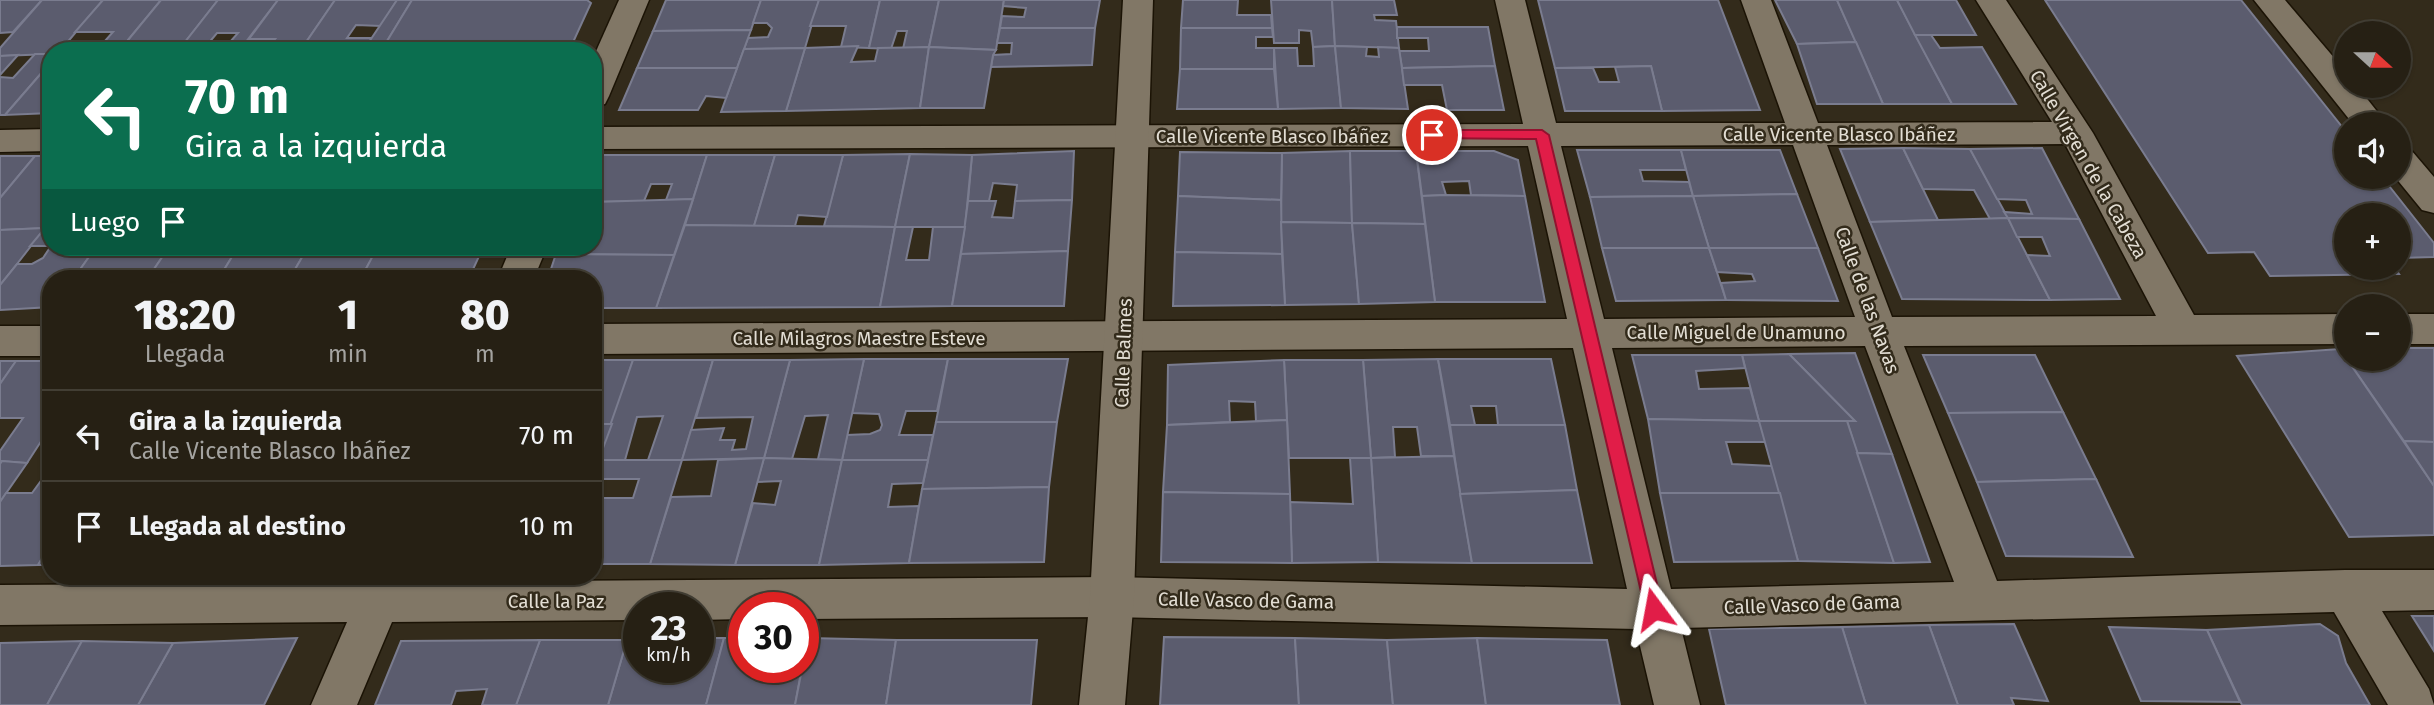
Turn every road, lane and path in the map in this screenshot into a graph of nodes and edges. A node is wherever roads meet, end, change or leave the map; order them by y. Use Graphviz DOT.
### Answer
graph roads {
  1 [pos="634,0"];
  2 [pos="1138,0"];
  3 [pos="1510,0"];
  4 [pos="1756,0"];
  5 [pos="1992,0"];
  6 [pos="2269,0"];
  7 [pos="602,75"];
  8 [pos="2361,112"];
  9 [pos="2076,133"];
  10 [pos="1806,134"];
  11 [pos="1542,135"];
  12 [pos="1131,136"];
  13 [pos="602,138"];
  14 [pos="42,140"];
  15 [pos="0,141"];
  16 [pos="2411,173"];
  17 [pos="2434,201"];
  18 [pos="2334,329"];
  19 [pos="2411,329"];
  20 [pos="2434,329"];
  21 [pos="2183,330"];
  22 [pos="1589,332"];
  23 [pos="1879,332"];
  24 [pos="1125,337"];
  25 [pos="602,339"];
  26 [pos="0,341"];
  27 [pos="42,341"];
  28 [pos="383,589"];
  29 [pos="2345,590"];
  30 [pos="2434,590"];
  31 [pos="1112,597"];
  32 [pos="1982,599"];
  33 [pos="0,605"];
  34 [pos="1654,609"];
  35 [pos="334,705"];
  36 [pos="1102,705"];
  37 [pos="1677,705"];
  38 [pos="2413,705"];
  1 -- 7 [label="street"];
  2 -- 12 [label="street, Calle Balmes"];
  3 -- 11 [label="street"];
  4 -- 10 [label="street, Calle de las Navas"];
  5 -- 9 [label="street, Calle Virgen de la Cabeza"];
  6 -- 8 [label="street"];
  9 -- 10 [label="street, Calle Vicente Blasco Ibáñez"];
  9 -- 21 [label="street, Calle Virgen de la Cabeza"];
  10 -- 11 [label="street, Calle Vicente Blasco Ibáñez"];
  10 -- 23 [label="street, Calle de las Navas"];
  11 -- 12 [label="street, Calle Vicente Blasco Ibáñez"];
  11 -- 22 [label="street"];
  12 -- 13 [label="street, Calle Vicente Blasco Ibáñez"];
  12 -- 24 [label="street, Calle Balmes"];
  14 -- 15 [label="street"];
  16 -- 17 [label="street"];
  18 -- 21 [label="street, Calle Miguel de Unamuno"];
  19 -- 20 [label="street"];
  21 -- 23 [label="street, Calle Miguel de Unamuno"];
  22 -- 23 [label="street, Calle Miguel de Unamuno"];
  22 -- 24 [label="street, Calle Miguel de Unamuno"];
  22 -- 34 [label="street"];
  23 -- 32 [label="street, Calle de las Navas"];
  24 -- 25 [label="street, Calle Milagros Maestre Esteve"];
  24 -- 31 [label="street, Calle Balmes"];
  26 -- 27 [label="street"];
  28 -- 31 [label="street, Calle la Paz"];
  28 -- 33 [label="street, Calle la Paz"];
  28 -- 35 [label="street"];
  29 -- 30 [label="street, Calle Vasco de Gama"];
  29 -- 32 [label="street, Calle Vasco de Gama"];
  29 -- 38 [label="street"];
  31 -- 34 [label="street, Calle Vasco de Gama"];
  31 -- 36 [label="street, Calle Balmes"];
  32 -- 34 [label="street, Calle Vasco de Gama"];
  34 -- 37 [label="street"];
}
